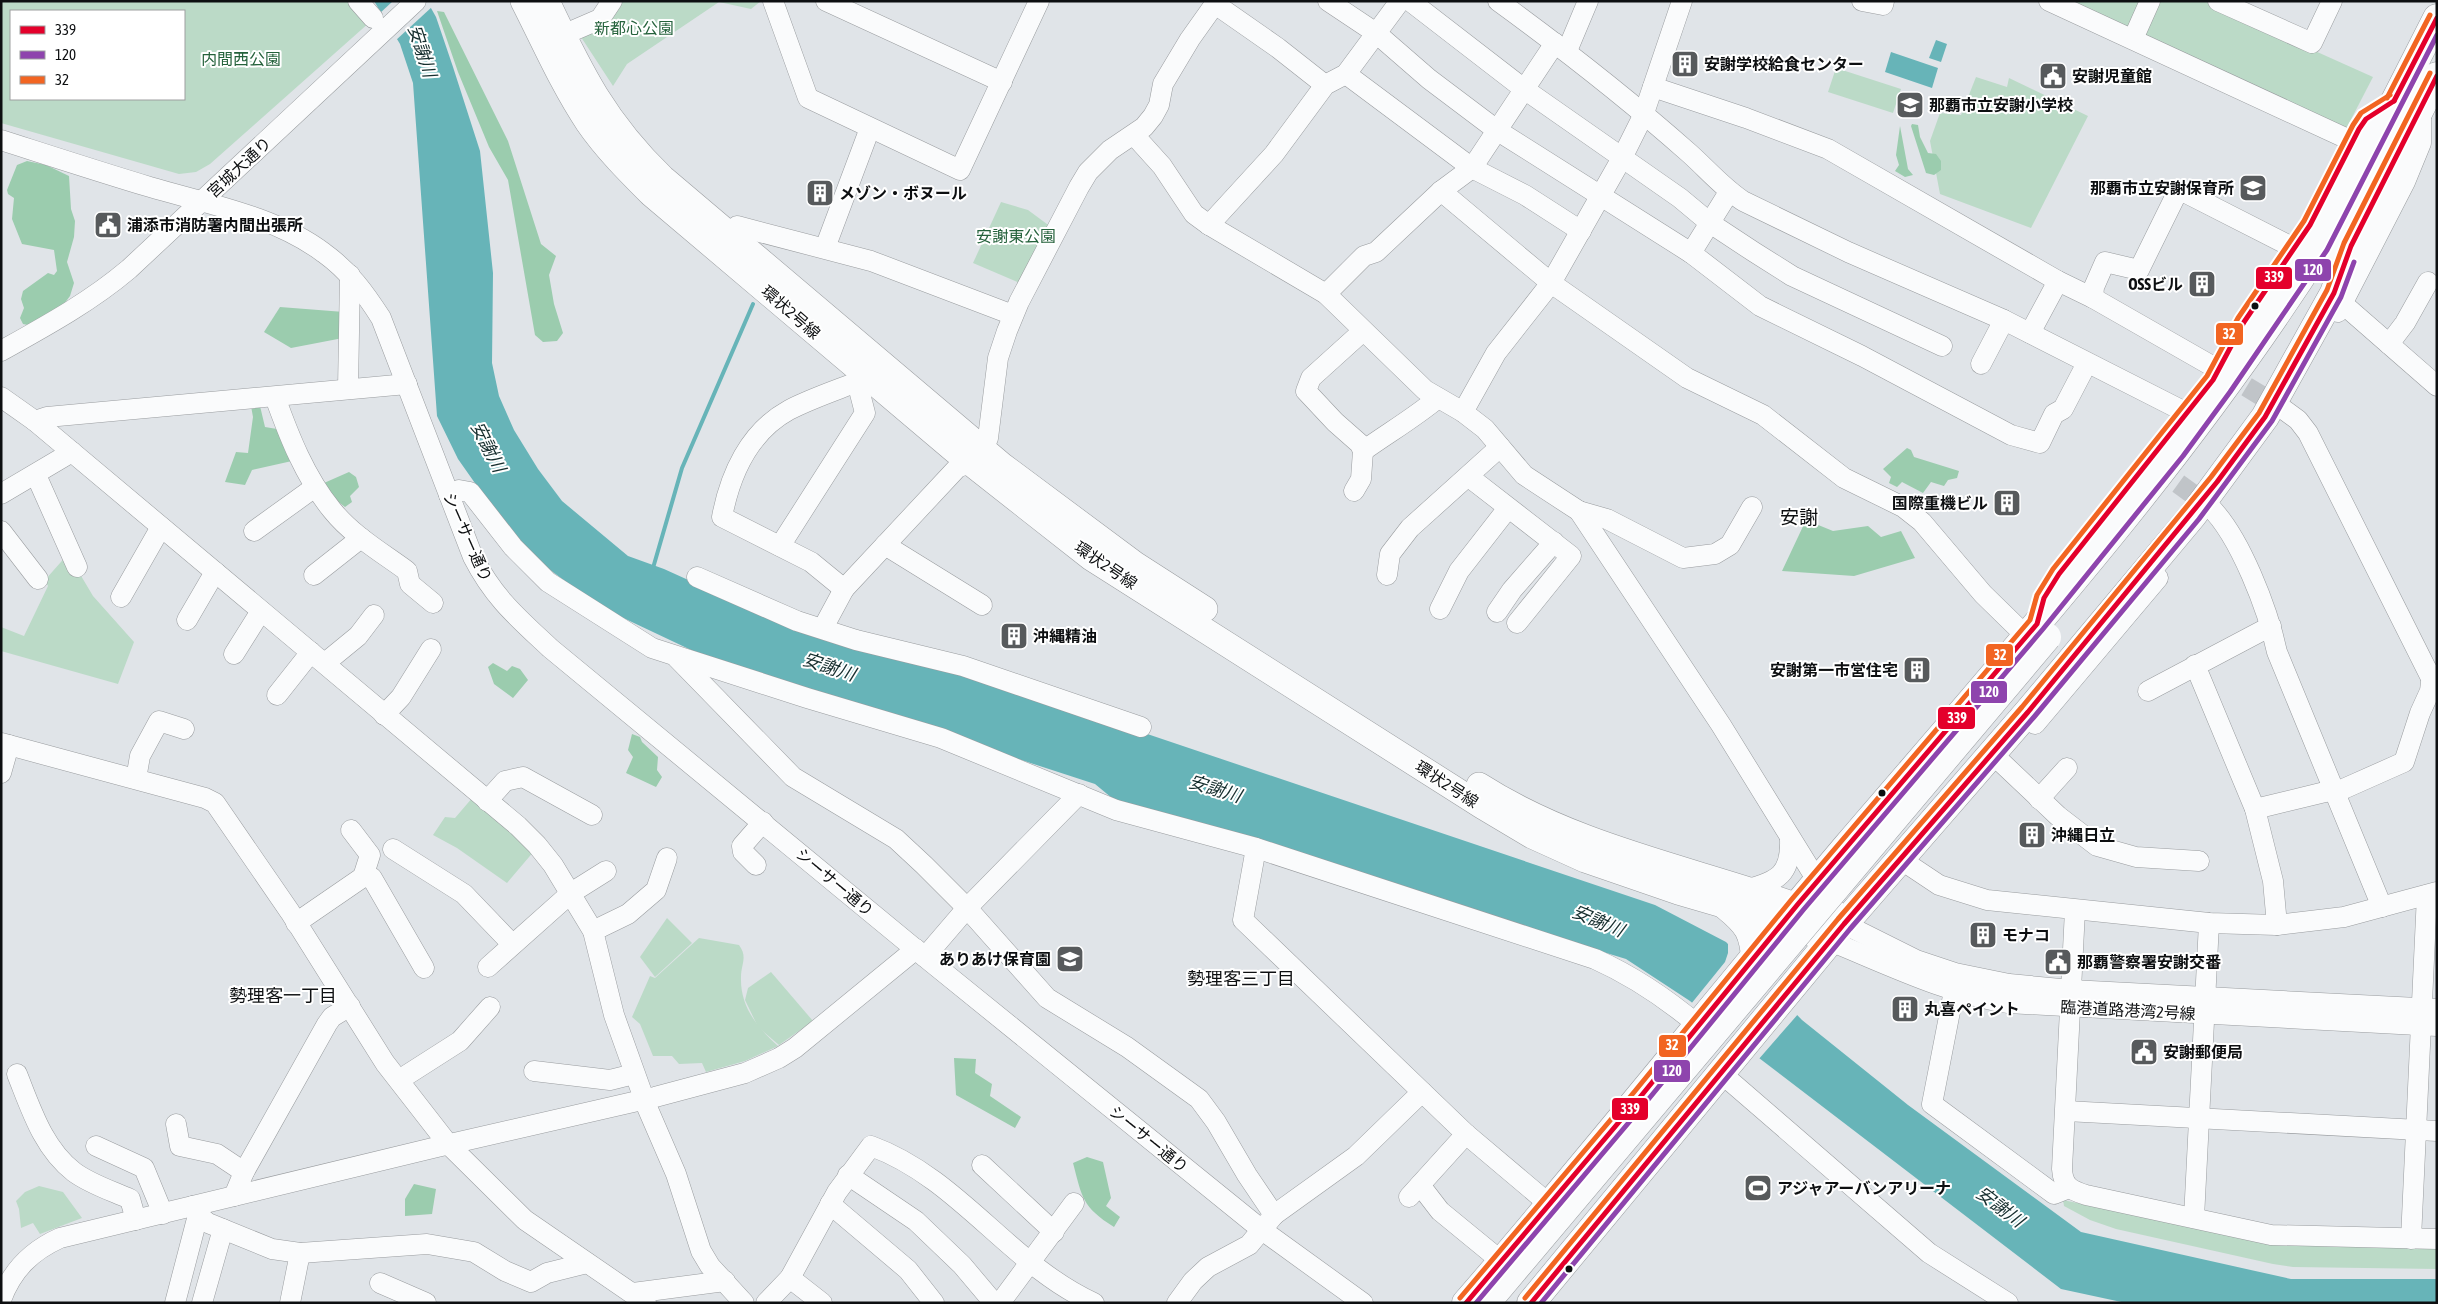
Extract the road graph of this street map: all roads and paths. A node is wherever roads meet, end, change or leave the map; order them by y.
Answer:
1 (358, 1) edge
2 (416, 1) edge
3 (523, 1) edge
4 (547, 1) edge
5 (612, 1) edge
6 (773, 1) edge
7 (826, 1) edge
8 (1039, 1) edge
9 (1328, 1) edge
10 (1400, 1) edge
11 (1410, 1) edge
12 (1498, 1) edge
13 (1588, 1) edge
14 (1682, 1) edge
15 (1862, 1) edge
16 (1884, 1) edge
17 (2049, 1) edge
18 (2150, 1) edge
19 (2218, 1) edge
20 (2332, 1) edge
21 (1216, 3) edge
22 (2437, 18) edge
23 (376, 27) junction
24 (1376, 33) junction
25 (563, 35) junction
26 (2133, 39) junction
27 (1561, 47) junction
28 (1346, 74) junction
29 (2437, 76) edge
30 (1002, 82) junction
31 (1325, 85) junction
32 (1653, 87) junction
33 (1524, 89) junction
34 (2394, 101) junction
35 (2421, 109) junction
36 (1643, 116) junction
37 (870, 128) junction
38 (1498, 132) junction
39 (1134, 135) junction
40 (1, 140) edge
41 (2352, 141) junction
42 (1622, 158) junction
43 (1472, 168) junction
44 (1441, 191) junction
45 (1729, 192) junction
46 (1600, 195) junction
47 (202, 202) junction
48 (1710, 223) junction
49 (1209, 225) junction
50 (1581, 231) junction
51 (722, 241) junction
52 (2352, 246) junction
53 (825, 248) junction
54 (2294, 248) junction
55 (1691, 253) junction
56 (350, 275) junction
57 (2058, 281) junction
58 (2428, 282) dead end
59 (1551, 283) junction
60 (1326, 294) junction
61 (2093, 298) junction
62 (2343, 304) junction
63 (1013, 315) junction
64 (2004, 320) junction
65 (1363, 331) junction
66 (2030, 333) junction
67 (2389, 344) junction
68 (1942, 346) dead end
69 (1, 351) edge
70 (2087, 363) junction
71 (1981, 364) dead end
72 (2219, 370) junction
73 (867, 374) junction
74 (407, 384) junction
75 (2437, 386) edge
76 (348, 389) junction
77 (1, 397) edge
78 (275, 397) junction
79 (1438, 398) junction
80 (2283, 409) junction
81 (1463, 412) junction
82 (2188, 414) junction
83 (35, 421) junction
84 (1500, 446) junction
85 (1363, 451) junction
86 (72, 452) junction
87 (976, 457) junction
88 (36, 475) junction
89 (1469, 477) junction
90 (315, 487) junction
91 (1354, 491) dead end
92 (1, 494) edge
93 (449, 495) junction
94 (1752, 507) dead end
95 (1508, 508) junction
96 (2211, 508) junction
97 (1579, 510) junction
98 (161, 527) junction
99 (1, 531) edge
100 (254, 531) dead end
101 (361, 538) junction
102 (1554, 542) junction
103 (885, 545) junction
104 (780, 546) junction
105 (77, 567) dead end
106 (215, 572) junction
107 (1387, 574) dead end
108 (314, 575) dead end
109 (697, 577) dead end
110 (38, 579) dead end
111 (844, 590) junction
112 (121, 597) dead end
113 (433, 603) dead end
114 (982, 605) dead end
115 (1440, 610) dead end
116 (261, 611) junction
117 (1497, 612) dead end
118 (374, 614) dead end
119 (187, 620) dead end
120 (1517, 622) dead end
121 (2271, 626) junction
122 (823, 628) junction
123 (2043, 636) junction
124 (431, 649) dead end
125 (234, 654) dead end
126 (675, 656) junction
127 (318, 657) junction
128 (2195, 666) junction
129 (2435, 677) edge
130 (2148, 690) dead end
131 (278, 695) dead end
132 (384, 715) junction
133 (1141, 727) dead end
134 (184, 729) dead end
135 (5, 744) edge
136 (2002, 763) junction
137 (2067, 768) dead end
138 (1, 773) edge
139 (136, 779) junction
140 (2334, 792) junction
141 (1079, 794) junction
142 (1954, 796) junction
143 (2039, 799) junction
144 (487, 801) junction
145 (2255, 808) junction
146 (592, 815) dead end
147 (763, 822) junction
148 (351, 830) dead end
149 (1790, 840) junction
150 (1256, 848) junction
151 (393, 849) dead end
152 (667, 858) dead end
153 (1900, 858) junction
154 (2199, 862) dead end
155 (756, 865) dead end
156 (606, 871) dead end
157 (363, 877) junction
158 (1817, 882) junction
159 (1748, 889) junction
160 (571, 893) junction
161 (2432, 894) edge
162 (1725, 907) junction
163 (2382, 907) junction
164 (967, 908) junction
165 (2075, 910) junction
166 (1791, 913) junction
167 (296, 922) junction
168 (2209, 923) junction
169 (2277, 925) junction
170 (593, 932) junction
171 (1837, 932) junction
172 (512, 944) junction
173 (920, 954) junction
174 (1753, 962) junction
175 (488, 967) dead end
176 (424, 968) dead end
177 (1954, 991) junction
178 (2071, 998) junction
179 (350, 1006) junction
180 (490, 1006) dead end
181 (2204, 1006) junction
182 (2429, 1017) edge
183 (1703, 1022) junction
184 (534, 1071) dead end
185 (17, 1074) dead end
186 (634, 1074) junction
187 (1722, 1074) junction
188 (399, 1080) junction
189 (1422, 1092) junction
190 (645, 1099) junction
191 (2066, 1111) junction
192 (2199, 1118) junction
193 (176, 1124) dead end
194 (2415, 1129) junction
195 (2437, 1131) edge
196 (1466, 1134) junction
197 (448, 1144) junction
198 (96, 1146) dead end
199 (982, 1164) dead end
200 (244, 1172) junction
201 (848, 1175) junction
202 (2069, 1188) junction
203 (234, 1196) junction
204 (1074, 1203) dead end
205 (830, 1204) junction
206 (1549, 1204) junction
207 (196, 1211) junction
208 (163, 1214) junction
209 (2194, 1218) junction
210 (136, 1220) junction
211 (1268, 1223) junction
212 (224, 1230) junction
213 (1054, 1232) junction
214 (2410, 1238) junction
215 (2437, 1239) edge
216 (300, 1253) junction
217 (1501, 1261) junction
218 (588, 1263) junction
219 (1031, 1263) junction
220 (790, 1278) junction
221 (724, 1281) junction
222 (380, 1283) dead end
223 (3, 1292) edge
224 (640, 1298) edge
225 (2005, 1302) edge
226 (175, 1303) edge
227 (202, 1303) edge
228 (290, 1303) edge
229 (426, 1303) edge
230 (744, 1303) edge
231 (766, 1303) edge
232 (822, 1303) edge
233 (934, 1303) edge
234 (994, 1303) edge
235 (1000, 1303) edge
236 (1094, 1303) edge
237 (1176, 1303) edge
238 (1363, 1303) edge
239 (1466, 1303) edge
240 (1486, 1303) edge
241 (1509, 1303) edge
242 (1531, 1303) edge

1 - 23 street
2 - 23 street, 宮城大通り
3 - 51 main road, 環状2号線
4 - 25 main road, 環状2号線
5 - 25 street
6 - 37 street
7 - 30 street
8 - 30 street
9 - 24 street
10 - 24 street
11 - 33 street
12 - 27 street
13 - 27 street
14 - 32 street
15 - 16 street
17 - 26 street
18 - 26 street
19 - 20 street
21 - 31 street
21 - 39 street
22 - 34 highway
23 - 47 street, 宮城大通り
24 - 28 street
24 - 38 street
25 - 51 main road, 環状2号線
26 - 41 street
27 - 33 street
27 - 36 street
28 - 31 street
28 - 43 street
29 - 35 highway
30 - 37 street
31 - 49 street
32 - 36 street
32 - 57 street
33 - 38 street
33 - 42 street
34 - 41 street
34 - 123 highway
35 - 52 highway
35 - 62 street
36 - 42 street
36 - 45 street
37 - 53 street
38 - 43 street
38 - 46 street
39 - 49 street
39 - 63 street
40 - 47 street, シーサー通り
41 - 54 street
42 - 46 street
42 - 48 street
43 - 44 street
43 - 50 street
44 - 59 street
44 - 60 street
45 - 48 street
45 - 64 street
46 - 50 street
46 - 55 street
47 - 56 street, シーサー通り
47 - 69 street, 宮城大通り
48 - 55 street
48 - 68 street
49 - 60 street
50 - 59 street
51 - 53 street
51 - 73 main road, 環状2号線
52 - 123 highway
52 - 142 highway
53 - 63 street
54 - 61 street
54 - 72 street
55 - 70 street
56 - 74 street, シーサー通り
56 - 76 street
57 - 61 street
57 - 66 street
58 - 67 street
59 - 81 street
59 - 123 street
60 - 65 street
61 - 72 street
62 - 67 street
62 - 80 street
63 - 87 street
64 - 66 street
64 - 71 street
65 - 79 street
65 - 85 street
66 - 70 street
67 - 75 street
70 - 82 street
72 - 82 street
73 - 87 main road, 環状2号線
73 - 104 street
73 - 104 street
74 - 76 street
74 - 93 street, シーサー通り
76 - 78 street
77 - 83 street
78 - 83 street
78 - 90 street
79 - 81 street
79 - 85 street
80 - 96 street
80 - 129 street
81 - 84 street
82 - 123 street
83 - 86 street
84 - 89 street
84 - 97 street
85 - 91 street
86 - 88 street
86 - 98 street
87 - 103 street
87 - 159 main road, 環状2号線
87 - 162 main road, 環状2号線
88 - 92 street
88 - 105 street
89 - 95 street
89 - 107 street
90 - 100 street
90 - 101 street
93 - 126 street
93 - 147 street, シーサー通り
94 - 97 street
95 - 102 street
95 - 115 street
96 - 121 street
96 - 136 street
97 - 149 street
98 - 106 street
98 - 112 street
99 - 110 street
101 - 108 street
101 - 113 street
102 - 117 street
102 - 120 street
103 - 111 street
103 - 114 street
104 - 111 street
106 - 116 street
106 - 119 street
109 - 122 street
111 - 122 street
116 - 125 street
116 - 127 street
118 - 127 street
121 - 128 street
121 - 140 street
122 - 133 street
123 - 158 highway
123 - 240 highway, bridge
123 - 241 highway
124 - 132 street
126 - 141 street
126 - 164 street
127 - 131 street
127 - 132 street
128 - 130 street
128 - 145 street
129 - 140 street
132 - 144 street
134 - 139 street
135 - 138 street
135 - 139 street
136 - 142 street
136 - 143 street
137 - 143 street
139 - 167 street
140 - 145 street
140 - 163 street
141 - 150 street
141 - 164 street
142 - 153 highway
143 - 154 street
144 - 146 street
144 - 160 street
145 - 169 street
147 - 155 street
147 - 173 street, シーサー通り
148 - 157 street
149 - 158 street
149 - 159 street
150 - 183 street
150 - 189 street
151 - 172 street
152 - 170 street
153 - 165 street
153 - 171 highway
156 - 160 street
157 - 167 street
157 - 176 street
158 - 166 highway
158 - 171 street
159 - 166 main road, 環状2号線
160 - 170 street
160 - 172 street
161 - 163 street
161 - 182 street
162 - 166 main road, 環状2号線
162 - 174 main road
163 - 169 street
164 - 173 street
164 - 211 street
165 - 168 street
165 - 178 street
166 - 171 main road, 環状2号線
166 - 174 highway
167 - 179 street
168 - 169 street
168 - 181 street
170 - 186 street
171 - 177 street, 臨港道路港湾2号線
171 - 178 street, 臨港道路港湾2号線
171 - 187 highway
172 - 175 street
173 - 190 street
173 - 211 street, シーサー通り
174 - 183 highway
177 - 178 street, 臨港道路港湾2号線
177 - 202 street
178 - 181 street, 臨港道路港湾2号線
178 - 191 street
179 - 188 street
179 - 200 street
180 - 188 street
181 - 182 street, 臨港道路港湾2号線
181 - 192 street
182 - 194 street
183 - 206 highway
184 - 186 street
185 - 210 street
186 - 190 street
187 - 225 street
187 - 242 highway
188 - 197 street
189 - 196 street
189 - 211 street
190 - 197 street
190 - 221 street
191 - 192 street
191 - 202 street
192 - 194 street
192 - 209 street
193 - 200 street
194 - 195 street
194 - 214 street
196 - 206 street
196 - 217 street
197 - 203 street
197 - 218 street
198 - 208 street
199 - 213 street
200 - 203 street
201 - 205 street
201 - 219 street
201 - 234 street
202 - 209 street
203 - 207 street
204 - 213 street
205 - 220 street
205 - 233 street
206 - 217 highway
207 - 208 street
207 - 212 street
207 - 226 street
208 - 210 street
209 - 214 street
210 - 223 street
211 - 237 street
211 - 238 street, シーサー通り
212 - 216 street
212 - 227 street
213 - 219 street
214 - 215 street
216 - 218 street
216 - 228 street
217 - 239 highway
218 - 224 street
219 - 235 street
219 - 236 street
220 - 231 street
220 - 232 street
221 - 224 street
221 - 230 street
222 - 229 street

